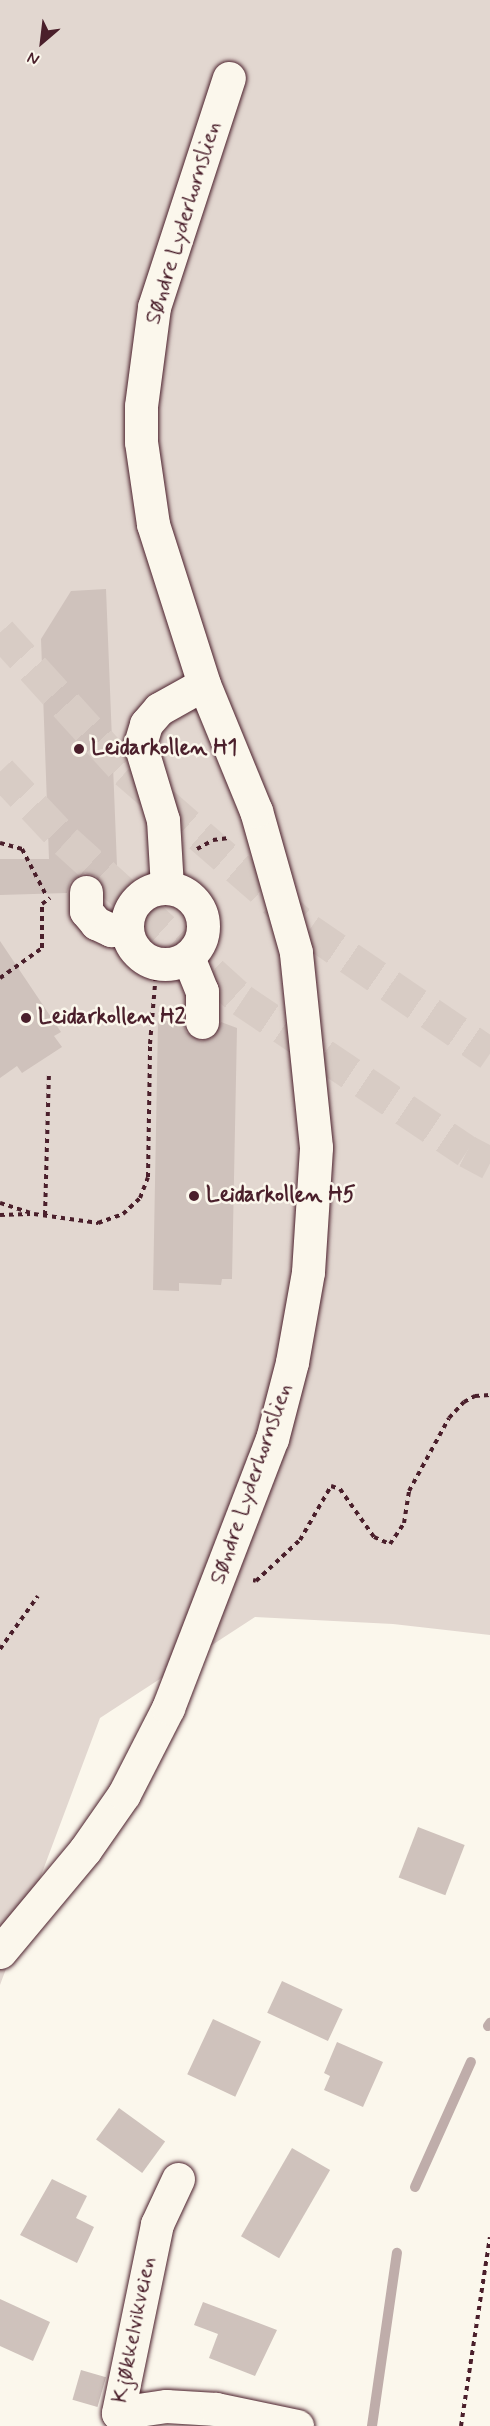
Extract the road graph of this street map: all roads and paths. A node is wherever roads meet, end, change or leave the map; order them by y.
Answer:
1 (229, 78) dead end
2 (204, 684) junction
3 (240, 838) dead end
4 (0, 843) edge
5 (195, 850) dead end
6 (167, 887) junction
7 (86, 892) dead end
8 (45, 893) dead end
9 (50, 898) dead end
10 (126, 927) junction
11 (172, 960) junction
12 (0, 978) edge
13 (202, 1022) dead end
14 (49, 1072) dead end
15 (0, 1203) edge
16 (34, 1214) junction
17 (0, 1215) edge
18 (45, 1215) junction
19 (490, 1395) edge
20 (224, 1569) junction
21 (38, 1596) dead end
22 (0, 1649) edge
23 (0, 1952) edge
24 (178, 2179) dead end
25 (490, 2237) edge
26 (297, 2426) edge
27 (461, 2426) edge

1 - 2 street, Søndre Lyderhornslien
2 - 6 street
2 - 20 street, Søndre Lyderhornslien
3 - 5 path
4 - 8 path
6 - 10 street
6 - 11 street
7 - 10 street
9 - 12 path
10 - 11 street
11 - 13 street
11 - 18 path
14 - 18 path
15 - 16 path
16 - 17 path
16 - 18 path
19 - 20 path
20 - 23 street, Søndre Lyderhornslien
21 - 22 path
24 - 26 street, Kjøkkelvikveien
25 - 27 path

